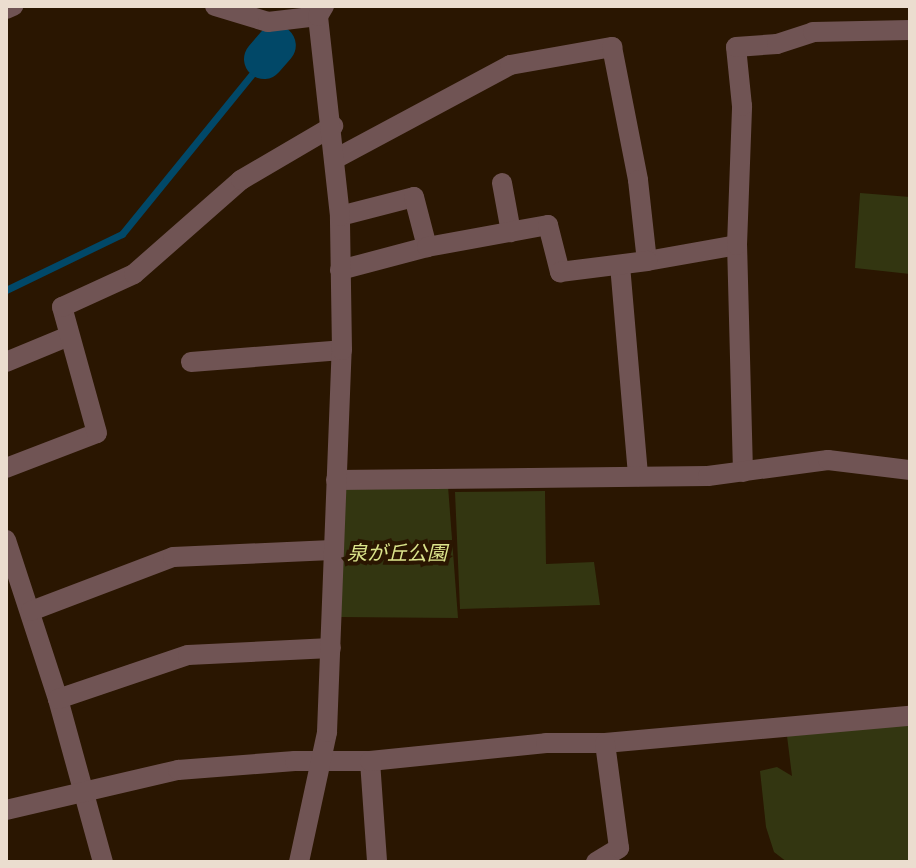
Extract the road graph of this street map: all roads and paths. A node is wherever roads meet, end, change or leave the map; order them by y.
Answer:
1 (13, 6) edge
2 (215, 6) edge
3 (6, 9) edge
4 (321, 11) edge
5 (910, 30) edge
6 (333, 126) junction
7 (335, 159) junction
8 (502, 183) dead end
9 (340, 216) junction
10 (511, 232) junction
11 (737, 245) junction
12 (427, 247) junction
13 (647, 261) junction
14 (620, 265) junction
15 (340, 270) junction
16 (69, 336) junction
17 (342, 350) junction
18 (6, 362) edge
19 (191, 362) dead end
20 (6, 468) edge
21 (910, 470) edge
22 (743, 472) junction
23 (638, 476) junction
24 (336, 480) junction
25 (6, 540) edge
26 (332, 550) junction
27 (31, 611) junction
28 (331, 648) junction
29 (58, 699) junction
30 (910, 716) edge
31 (605, 743) junction
32 (370, 761) junction
33 (321, 764) junction
34 (80, 791) junction
35 (6, 810) edge
36 (103, 862) edge
37 (299, 862) edge
38 (377, 862) edge
39 (596, 862) edge

1 - 3 street
2 - 4 street
4 - 6 street
5 - 11 street
6 - 7 street
6 - 16 street
7 - 9 street
7 - 13 street
8 - 10 street
9 - 12 street
9 - 15 street
10 - 12 street
10 - 14 street
11 - 13 street
11 - 22 street
12 - 15 street
13 - 14 street
14 - 23 street
15 - 17 street
16 - 18 street
16 - 20 street
17 - 19 street
17 - 24 street
21 - 22 street
22 - 23 street
23 - 24 street
24 - 26 street
25 - 27 street
26 - 27 street
26 - 28 street
27 - 29 street
28 - 29 street
28 - 33 street
29 - 34 street
30 - 31 street
31 - 32 street
31 - 39 street
32 - 33 street
32 - 38 street
33 - 34 street
33 - 37 street
34 - 35 street
34 - 36 street

